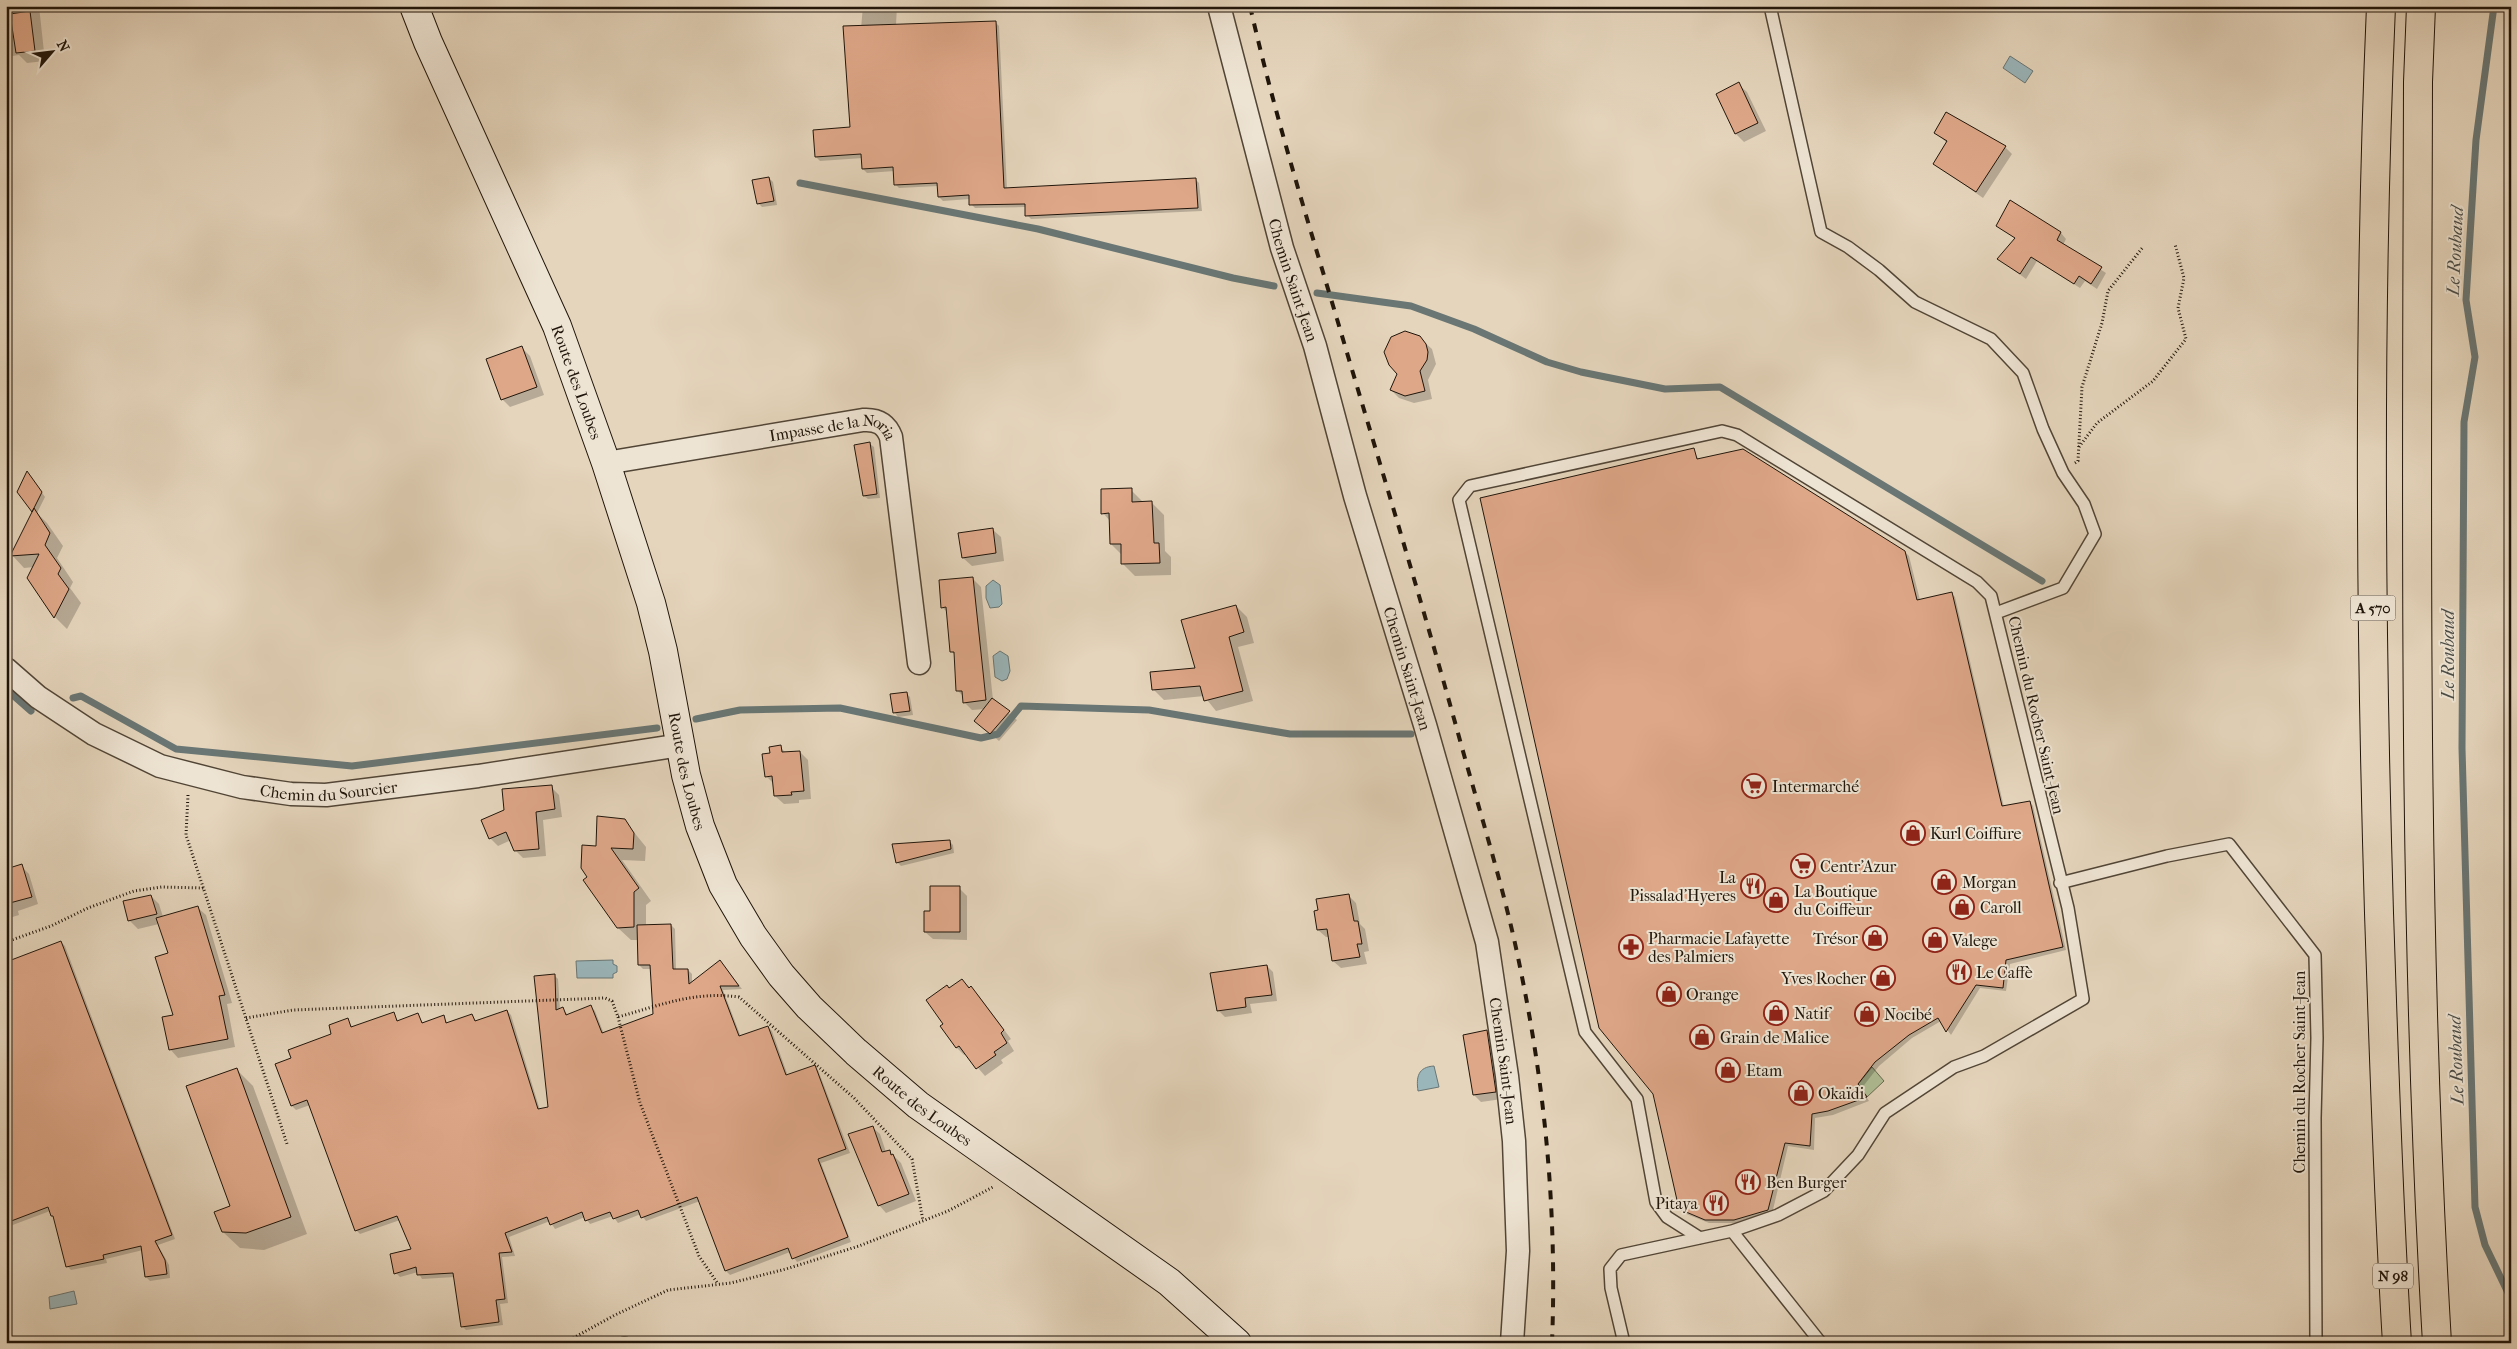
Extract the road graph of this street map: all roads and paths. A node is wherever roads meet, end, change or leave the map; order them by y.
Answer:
1 (414, 6) edge
2 (1219, 6) edge
3 (1770, 6) edge
4 (2381, 6) edge
5 (2421, 6) edge
6 (2175, 244) dead end
7 (2143, 247) dead end
8 (2079, 447) junction
9 (606, 463) junction
10 (2062, 472) junction
11 (1996, 613) junction
12 (919, 663) dead end
13 (6, 669) edge
14 (680, 745) junction
15 (196, 775) junction
16 (2060, 883) junction
17 (204, 888) junction
18 (6, 942) edge
19 (618, 1017) junction
20 (246, 1018) junction
21 (287, 1144) dead end
22 (1017, 1174) junction
23 (2388, 1209) junction
24 (923, 1221) junction
25 (1732, 1231) junction
26 (1700, 1238) junction
27 (718, 1284) junction
28 (564, 1343) edge
29 (1238, 1343) edge
30 (1512, 1343) edge
31 (1624, 1343) edge
32 (1821, 1343) edge
33 (2316, 1343) edge
34 (2388, 1343) edge
35 (2397, 1343) edge
36 (2437, 1343) edge

1 - 9 main road, Route des Loubes
2 - 30 street, Chemin Saint-Jean
3 - 10 lane, Chemin du Rocher Saint-Jean
4 - 23 highway, A 570
5 - 36 highway, A 570
6 - 8 path
7 - 8 path
8 - 10 path
9 - 12 street, Impasse de la Noria
9 - 14 main road, Route des Loubes
10 - 11 lane, Chemin du Rocher Saint-Jean
11 - 16 lane, Chemin du Rocher Saint-Jean
11 - 26 lane
13 - 15 street, Chemin du Sourcier
14 - 15 street, Chemin du Sourcier
14 - 22 main road, Route des Loubes
15 - 17 path
16 - 25 lane
16 - 33 lane, Chemin du Rocher Saint-Jean
17 - 18 path
17 - 20 path
19 - 20 path
19 - 24 path
19 - 27 path
20 - 21 path
22 - 24 path
22 - 29 main road, Route des Loubes
23 - 34 highway
23 - 35 highway, N 98
24 - 27 path
25 - 26 lane
25 - 32 lane
26 - 31 lane
27 - 28 path

